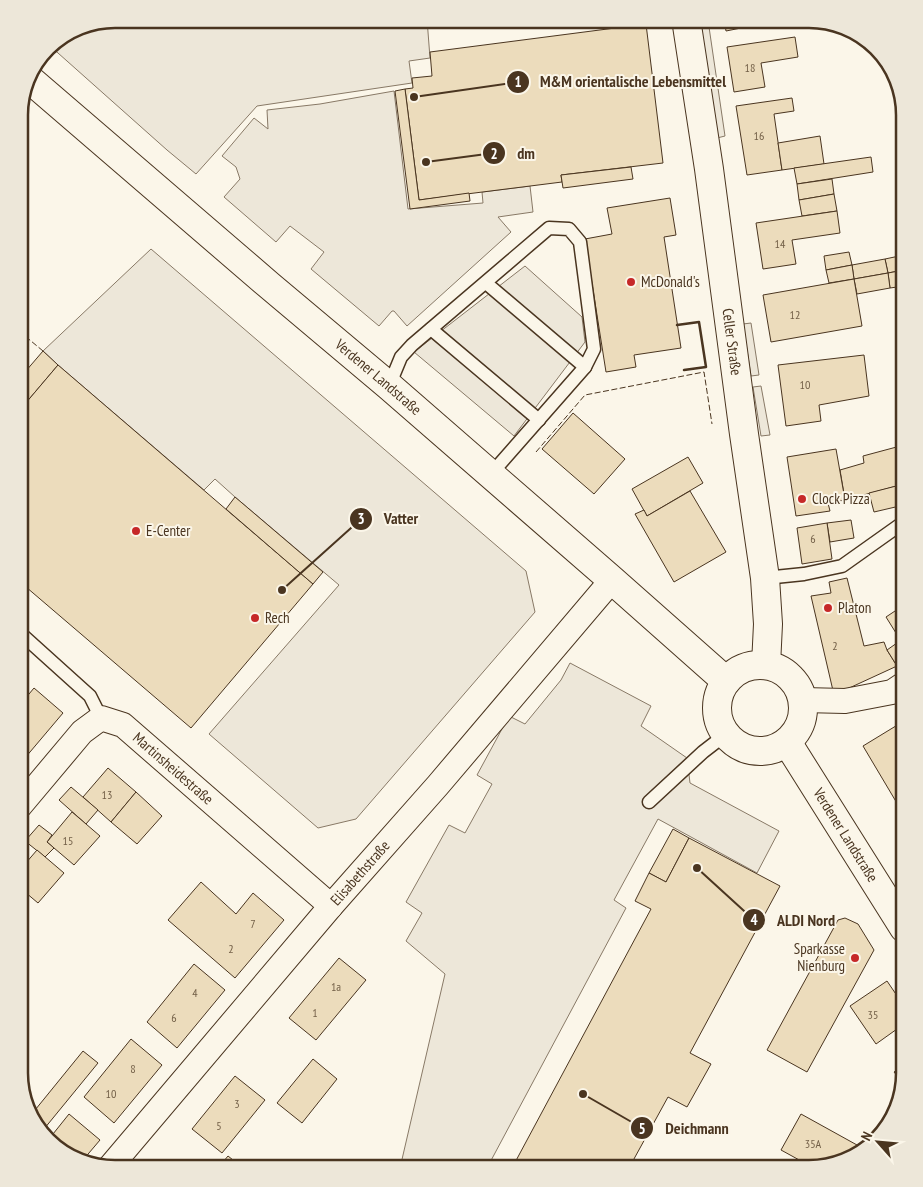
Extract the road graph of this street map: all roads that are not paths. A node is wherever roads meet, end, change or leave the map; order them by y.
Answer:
1 (687, 28) edge
2 (34, 83) edge
3 (486, 283) junction
4 (432, 329) junction
5 (584, 367) junction
6 (389, 386) junction
7 (539, 420) junction
8 (491, 474) junction
9 (896, 528) edge
10 (765, 578) junction
11 (612, 580) junction
12 (28, 640) edge
13 (766, 665) junction
14 (726, 681) junction
15 (896, 689) edge
16 (803, 700) junction
17 (101, 718) junction
18 (725, 735) junction
19 (787, 742) junction
20 (28, 796) edge
21 (650, 802) dead end
22 (331, 906) junction
23 (896, 915) edge
24 (116, 1160) edge

1 - 10 main road, Celler Straße
2 - 6 main road, Verdener Landstraße
3 - 4 lane
3 - 5 lane
3 - 5 lane
4 - 6 lane
4 - 7 lane
5 - 7 lane
6 - 8 main road, Verdener Landstraße
7 - 8 lane
8 - 11 main road, Verdener Landstraße
9 - 10 lane
10 - 13 main road, Celler Straße
11 - 14 main road, Verdener Landstraße
11 - 22 street, Elisabethstraße
12 - 17 lane
13 - 14 main road
13 - 16 main road
14 - 18 main road
15 - 16 street
16 - 19 main road
17 - 20 street
17 - 22 street, Martinsheidestraße
18 - 19 main road
18 - 21 lane
19 - 23 main road, Verdener Landstraße
22 - 24 street, Elisabethstraße

